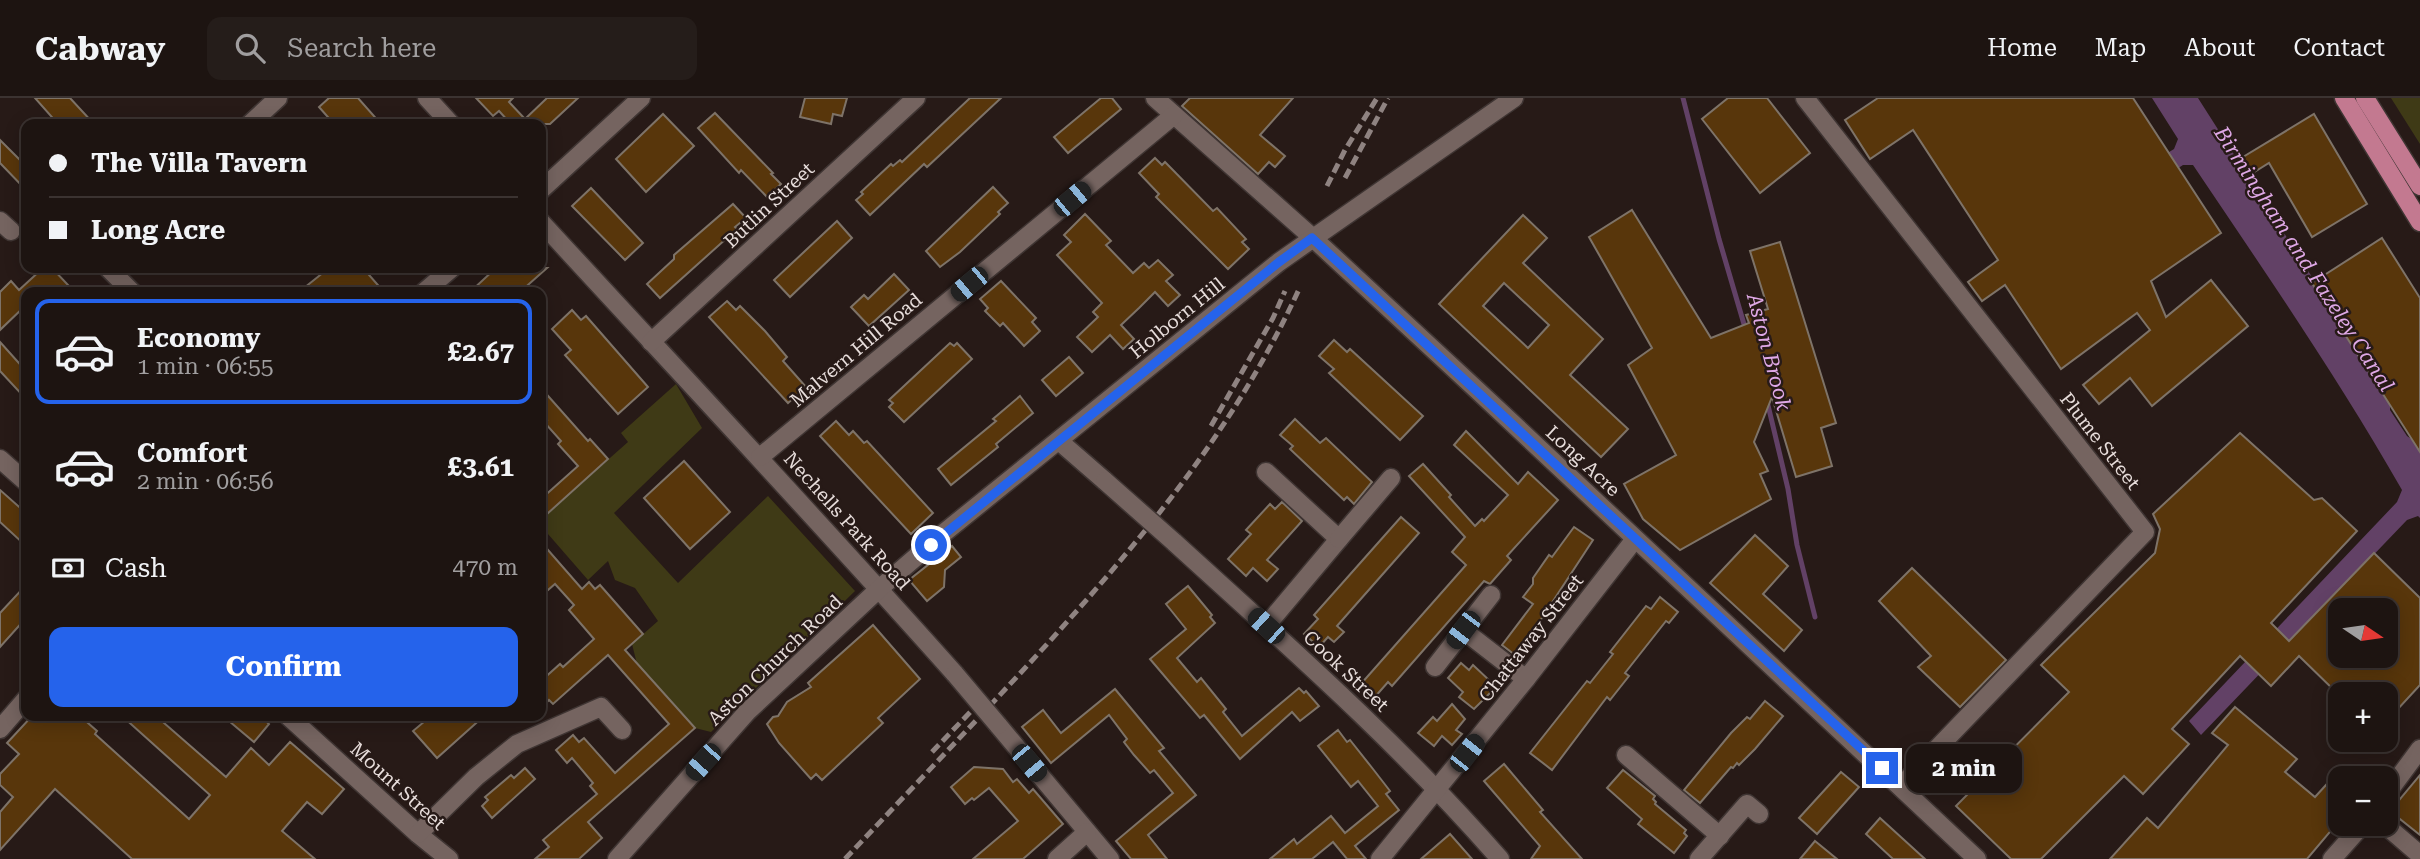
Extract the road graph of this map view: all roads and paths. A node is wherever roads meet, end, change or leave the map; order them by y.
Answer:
1 (278, 98) edge
2 (427, 98) edge
3 (640, 98) edge
4 (916, 98) edge
5 (1155, 98) edge
6 (1514, 98) edge
7 (1805, 98) edge
8 (2344, 98) edge
9 (2365, 98) edge
10 (1174, 115) junction
11 (255, 119) edge
12 (446, 119) edge
13 (546, 185) edge
14 (2420, 186) edge
15 (2420, 222) edge
16 (546, 227) edge
17 (1312, 238) junction
18 (113, 273) edge
19 (446, 273) edge
20 (127, 287) edge
21 (430, 287) edge
22 (652, 342) junction
23 (1059, 441) junction
24 (760, 457) junction
25 (0, 459) edge
26 (1266, 472) dead end
27 (21, 478) edge
28 (1391, 478) dead end
29 (1339, 539) junction
30 (1635, 539) junction
31 (880, 588) junction
32 (1491, 595) dead end
33 (1266, 626) junction
34 (1463, 630) junction
35 (1435, 667) dead end
36 (1526, 679) junction
37 (21, 705) edge
38 (294, 721) edge
39 (0, 729) edge
40 (622, 730) dead end
41 (2420, 749) edge
42 (1626, 755) dead end
43 (2398, 779) edge
44 (1901, 786) junction
45 (1437, 790) junction
46 (1759, 814) dead end
47 (1087, 832) junction
48 (418, 834) junction
49 (1720, 836) junction
50 (2352, 836) edge
51 (2398, 836) edge
52 (2420, 855) edge
53 (449, 859) edge
54 (617, 859) edge
55 (1057, 859) edge
56 (1110, 859) edge
57 (1380, 859) edge
58 (1500, 859) edge
59 (1699, 859) edge
60 (1977, 859) edge
61 (2332, 859) edge

1 - 11 street
2 - 12 street
3 - 13 street
4 - 22 street, Butlin Street
5 - 10 street, Long Acre
6 - 17 street, Holborn Hill
7 - 44 street, Plume Street
8 - 15 main road
9 - 14 main road
10 - 17 street, Long Acre
10 - 24 street, Malvern Hill Road
16 - 22 street, Nechells Park Road
17 - 23 street, Holborn Hill
17 - 30 street, Long Acre
18 - 20 street
19 - 21 street
22 - 24 street, Nechells Park Road
23 - 31 street, Holborn Hill
23 - 33 street, Cook Street, bridge
24 - 31 street, Nechells Park Road
25 - 27 street
26 - 29 street
28 - 29 street
29 - 33 street
30 - 36 street, Chattaway Street
30 - 44 street, Long Acre
31 - 47 street, Nechells Park Road, bridge
31 - 54 street, Aston Church Road
32 - 34 street
33 - 45 street, Cook Street
34 - 35 street
34 - 36 street
36 - 45 street, Chattaway Street
37 - 39 street
38 - 48 street, Mount Street
40 - 48 street
41 - 43 street
42 - 49 street
44 - 60 street, Long Acre
45 - 57 street, Chattaway Street
45 - 58 street, Cook Street
46 - 49 street
47 - 55 street
47 - 56 street, Nechells Park Road
48 - 53 street, Mount Street
49 - 59 street
50 - 61 street
51 - 52 street

